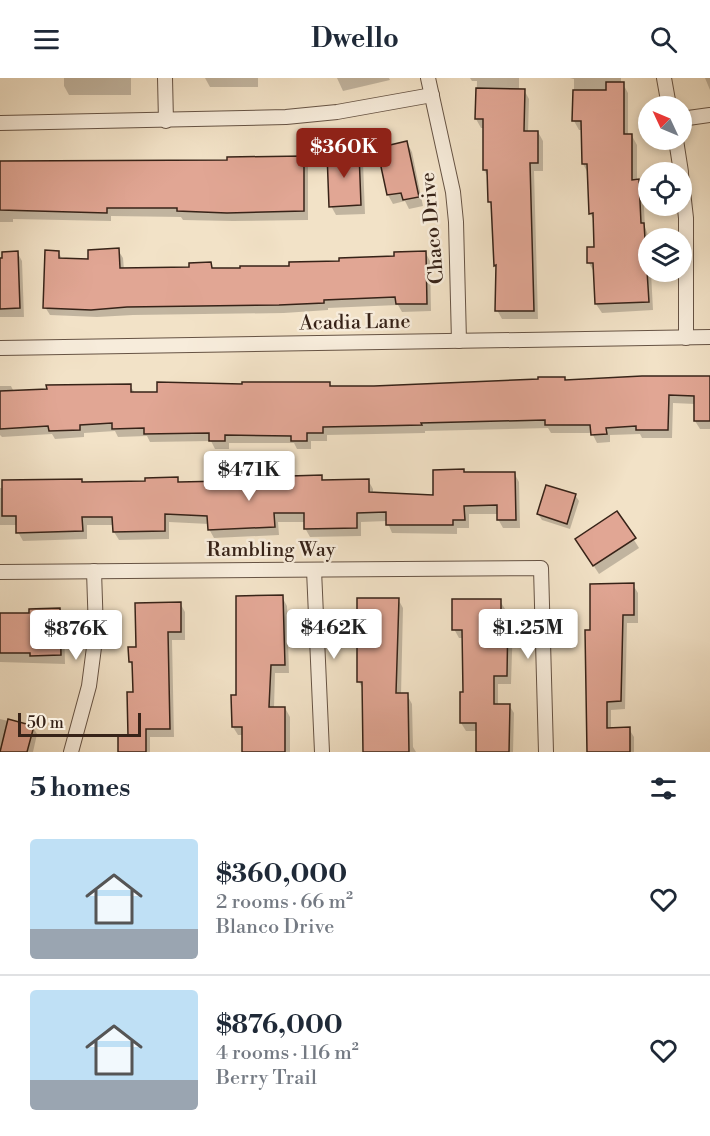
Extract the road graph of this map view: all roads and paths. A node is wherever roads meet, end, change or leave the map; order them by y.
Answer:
1 (165, 78) edge
2 (428, 78) edge
3 (664, 78) edge
4 (432, 95) junction
5 (667, 96) edge
6 (710, 115) edge
7 (692, 117) edge
8 (166, 121) junction
9 (0, 123) edge
10 (686, 216) edge
11 (710, 337) edge
12 (686, 338) junction
13 (459, 341) junction
14 (0, 348) edge
15 (314, 570) junction
16 (94, 571) junction
17 (0, 572) edge
18 (71, 752) edge
19 (322, 752) edge
20 (546, 752) edge

1 - 8 street
2 - 4 street, Chaco Drive
3 - 5 street
4 - 8 street
4 - 13 street, Chaco Drive
6 - 7 street
8 - 9 street
10 - 12 street
11 - 12 street, Acadia Lane
12 - 13 street, Acadia Lane
13 - 14 street, Acadia Lane
15 - 16 street, Rambling Way
15 - 19 street
15 - 20 street, Rambling Way
16 - 17 street, Rambling Way
16 - 18 street

